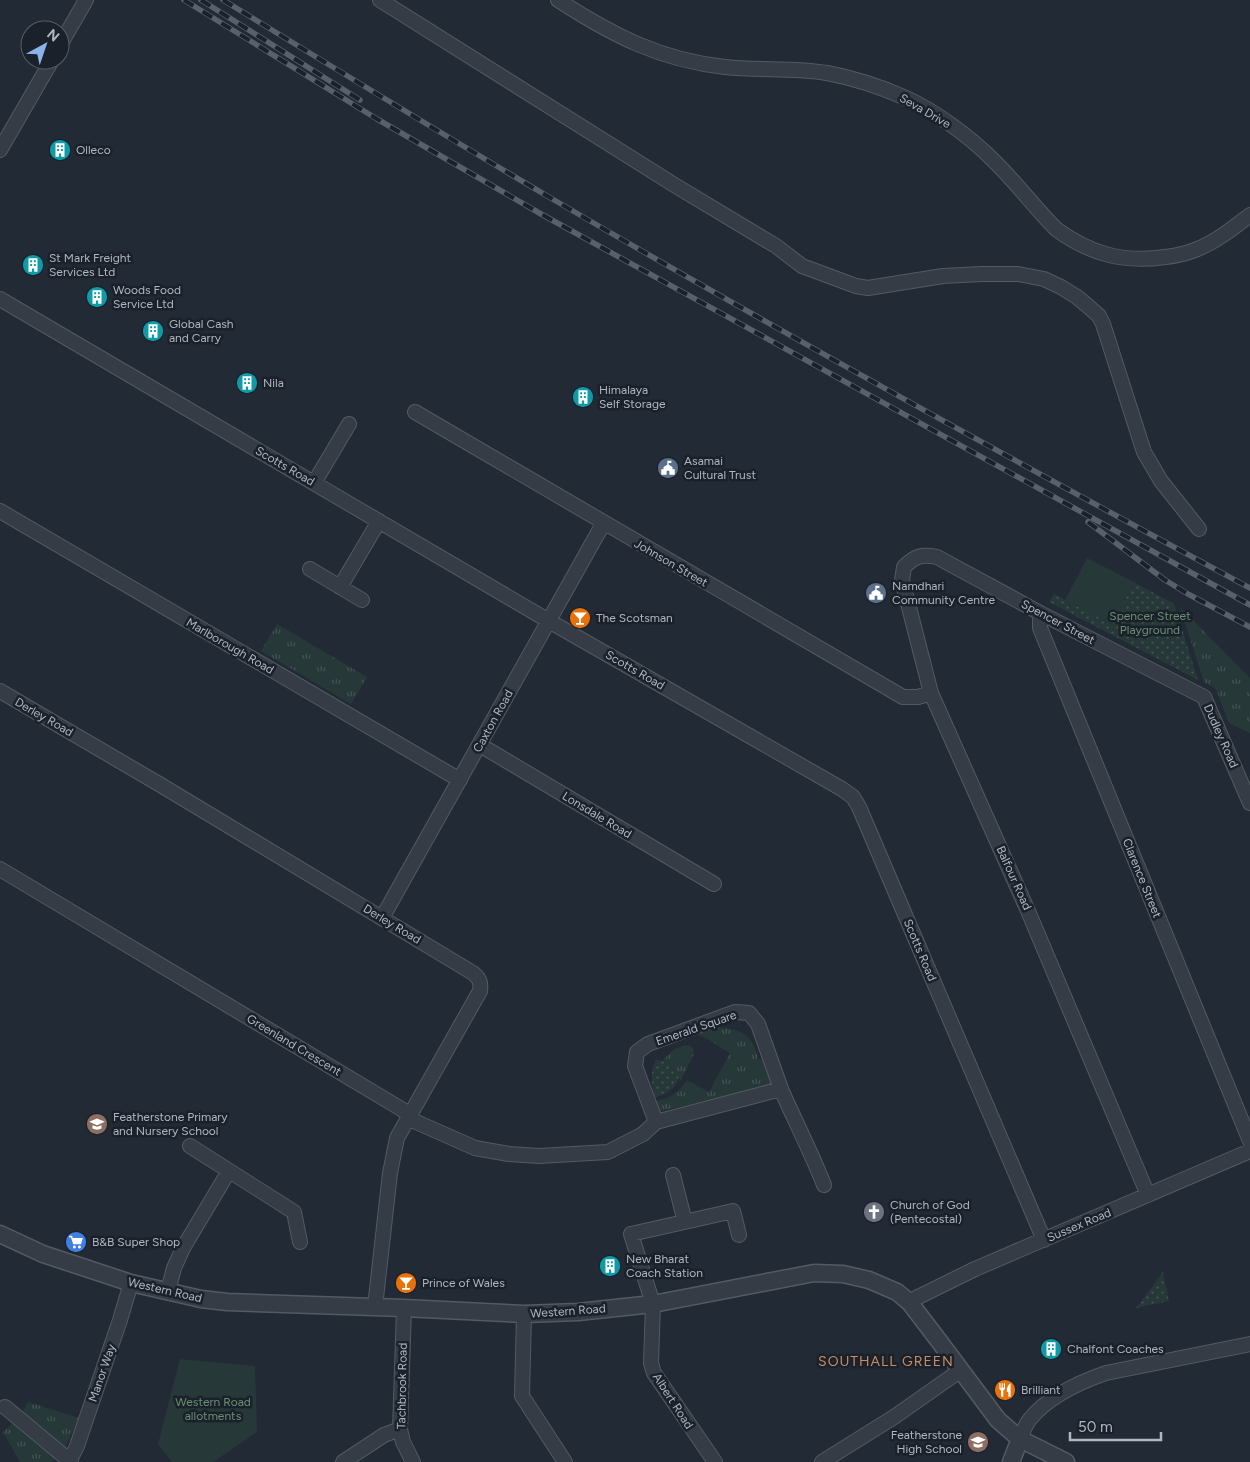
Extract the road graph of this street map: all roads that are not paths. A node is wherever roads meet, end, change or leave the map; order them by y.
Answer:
1 (86, 0) edge
2 (380, 0) edge
3 (558, 0) edge
4 (70, 28) edge
5 (46, 70) edge
6 (0, 150) edge
7 (1250, 215) edge
8 (0, 299) edge
9 (415, 412) dead end
10 (349, 424) dead end
11 (314, 483) junction
12 (0, 511) edge
13 (379, 521) junction
14 (603, 524) junction
15 (1199, 529) dead end
16 (912, 559) joint
17 (310, 569) dead end
18 (340, 587) junction
19 (362, 600) dead end
20 (1042, 614) junction
21 (549, 621) junction
22 (0, 691) edge
23 (931, 693) junction
24 (1204, 697) joint
25 (480, 745) junction
26 (460, 780) junction
27 (1250, 803) edge
28 (0, 869) edge
29 (714, 884) dead end
30 (382, 918) junction
31 (781, 1089) junction
32 (408, 1116) junction
33 (656, 1122) junction
34 (1250, 1141) edge
35 (190, 1146) dead end
36 (1250, 1151) edge
37 (229, 1171) junction
38 (674, 1175) dead end
39 (824, 1184) dead end
40 (1148, 1195) junction
41 (685, 1222) junction
42 (0, 1234) edge
43 (739, 1235) dead end
44 (1044, 1240) junction
45 (300, 1242) dead end
46 (131, 1282) junction
47 (168, 1292) junction
48 (910, 1303) junction
49 (653, 1304) junction
50 (374, 1308) junction
51 (404, 1308) junction
52 (524, 1314) junction
53 (1250, 1344) edge
54 (961, 1370) junction
55 (5, 1407) dead end
56 (400, 1429) junction
57 (1020, 1439) junction
58 (70, 1462) edge
59 (343, 1462) edge
60 (413, 1462) edge
61 (566, 1462) edge
62 (715, 1462) edge
63 (822, 1462) edge
64 (1010, 1462) edge
65 (1066, 1462) edge

1 - 4 street
2 - 15 street
3 - 7 street, Seva Drive
5 - 6 street
8 - 11 street, Scotts Road
9 - 14 street, Johnson Street
10 - 11 street
11 - 13 street, Scotts Road
12 - 26 street, Marlborough Road
13 - 18 street
13 - 21 street, Scotts Road
14 - 21 street, Caxton Road
14 - 23 street, Johnson Street
16 - 20 street, Spencer Street
16 - 23 street, Balfour Road
17 - 18 street
18 - 19 street
20 - 24 street, Spencer Street
20 - 34 street, Clarence Street
21 - 25 street, Caxton Road
21 - 44 street, Scotts Road
22 - 30 street, Derley Road
23 - 40 street, Balfour Road
24 - 27 street, Dudley Road
25 - 26 street, Caxton Road
25 - 29 street, Lonsdale Road
26 - 30 street, Caxton Road
28 - 32 street, Greenland Crescent
30 - 32 street, Derley Road
31 - 33 street
31 - 33 street, Emerald Square
31 - 39 street, Emerald Square
32 - 33 street, Greenland Crescent
32 - 50 street, Derley Road
35 - 37 street
36 - 40 street, Sussex Road
37 - 45 street
37 - 47 street
38 - 41 street
40 - 44 street, Sussex Road
41 - 43 street
41 - 49 street, Albert Road
42 - 46 street, Western Road
44 - 48 street, Sussex Road
46 - 47 street, Western Road
46 - 58 street, Manor Way
47 - 50 street, Western Road
48 - 49 street, Western Road
48 - 54 street, Western Road
49 - 52 street, Western Road
49 - 62 street, Albert Road
50 - 51 street, Western Road
51 - 52 street, Western Road
51 - 56 street, Tachbrook Road
52 - 61 street
53 - 57 street
54 - 57 street, Western Road
54 - 63 street
55 - 58 street
56 - 59 street
56 - 60 street, Tachbrook Road
57 - 64 street
57 - 65 street, Western Road

